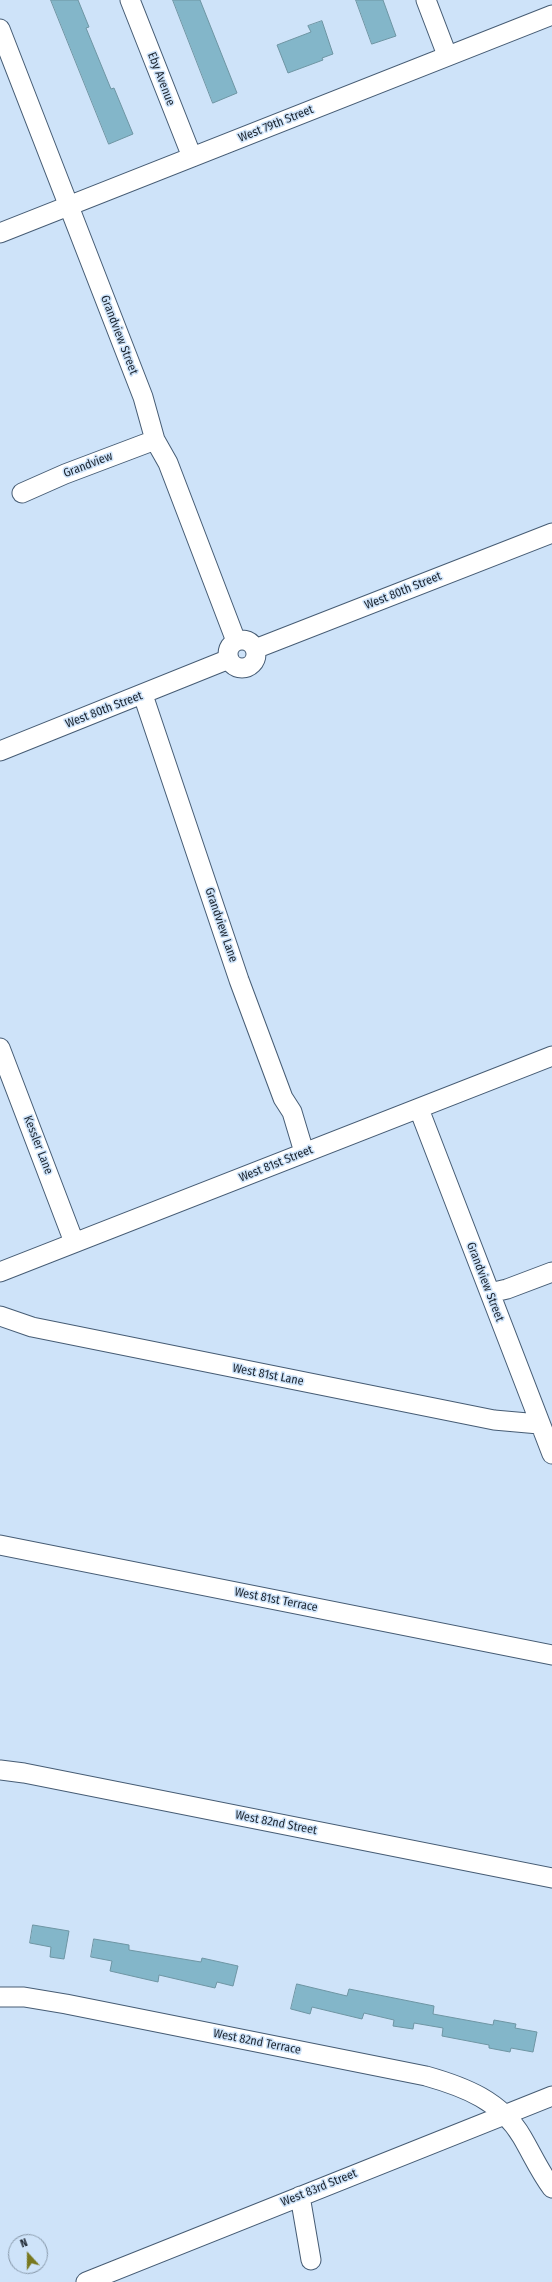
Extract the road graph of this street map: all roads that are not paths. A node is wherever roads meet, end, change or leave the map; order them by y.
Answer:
1 (130, 0) edge
2 (426, 0) edge
3 (552, 15) edge
4 (0, 29) edge
5 (448, 55) junction
6 (192, 157) junction
7 (69, 206) junction
8 (0, 233) edge
9 (155, 440) junction
10 (22, 493) dead end
11 (551, 537) edge
12 (236, 641) junction
13 (255, 649) junction
14 (229, 659) junction
15 (144, 695) junction
16 (0, 751) edge
17 (0, 1048) edge
18 (552, 1056) edge
19 (420, 1109) junction
20 (304, 1152) junction
21 (74, 1242) junction
22 (0, 1272) edge
23 (552, 1272) edge
24 (490, 1293) junction
25 (0, 1316) edge
26 (539, 1424) junction
27 (552, 1454) edge
28 (0, 1545) edge
29 (552, 1655) edge
30 (0, 1770) edge
31 (552, 1878) edge
32 (0, 1997) edge
33 (552, 2096) edge
34 (506, 2115) junction
35 (552, 2188) edge
36 (300, 2196) junction
37 (311, 2260) dead end
38 (86, 2282) edge

1 - 6 street, Eby Avenue
2 - 5 street
3 - 5 street, West 79th Street
4 - 7 street, Grandview Street
5 - 6 street, West 79th Street
6 - 7 street, West 79th Street
7 - 8 street, West 79th Street
7 - 9 street, Grandview Street
9 - 10 street, Grandview
9 - 12 street, Grandview Street
11 - 13 street, West 80th Street
12 - 13 street
12 - 14 street
13 - 14 street
14 - 15 street, West 80th Street
15 - 16 street, West 80th Street
15 - 20 street, Grandview Lane
17 - 21 street, Kessler Lane
18 - 19 street, West 81st Street
19 - 20 street, West 81st Street
19 - 24 street, Grandview Street
20 - 21 street, West 81st Street
21 - 22 street, West 81st Street
23 - 24 street
24 - 26 street, Grandview Street
25 - 26 street, West 81st Lane
26 - 27 street, Grandview Street
28 - 29 street, West 81st Terrace
30 - 31 street, West 82nd Street
32 - 34 street, West 82nd Terrace
33 - 34 street, West 83rd Street
34 - 35 street
34 - 36 street, West 83rd Street
36 - 37 street
36 - 38 street, West 83rd Street

